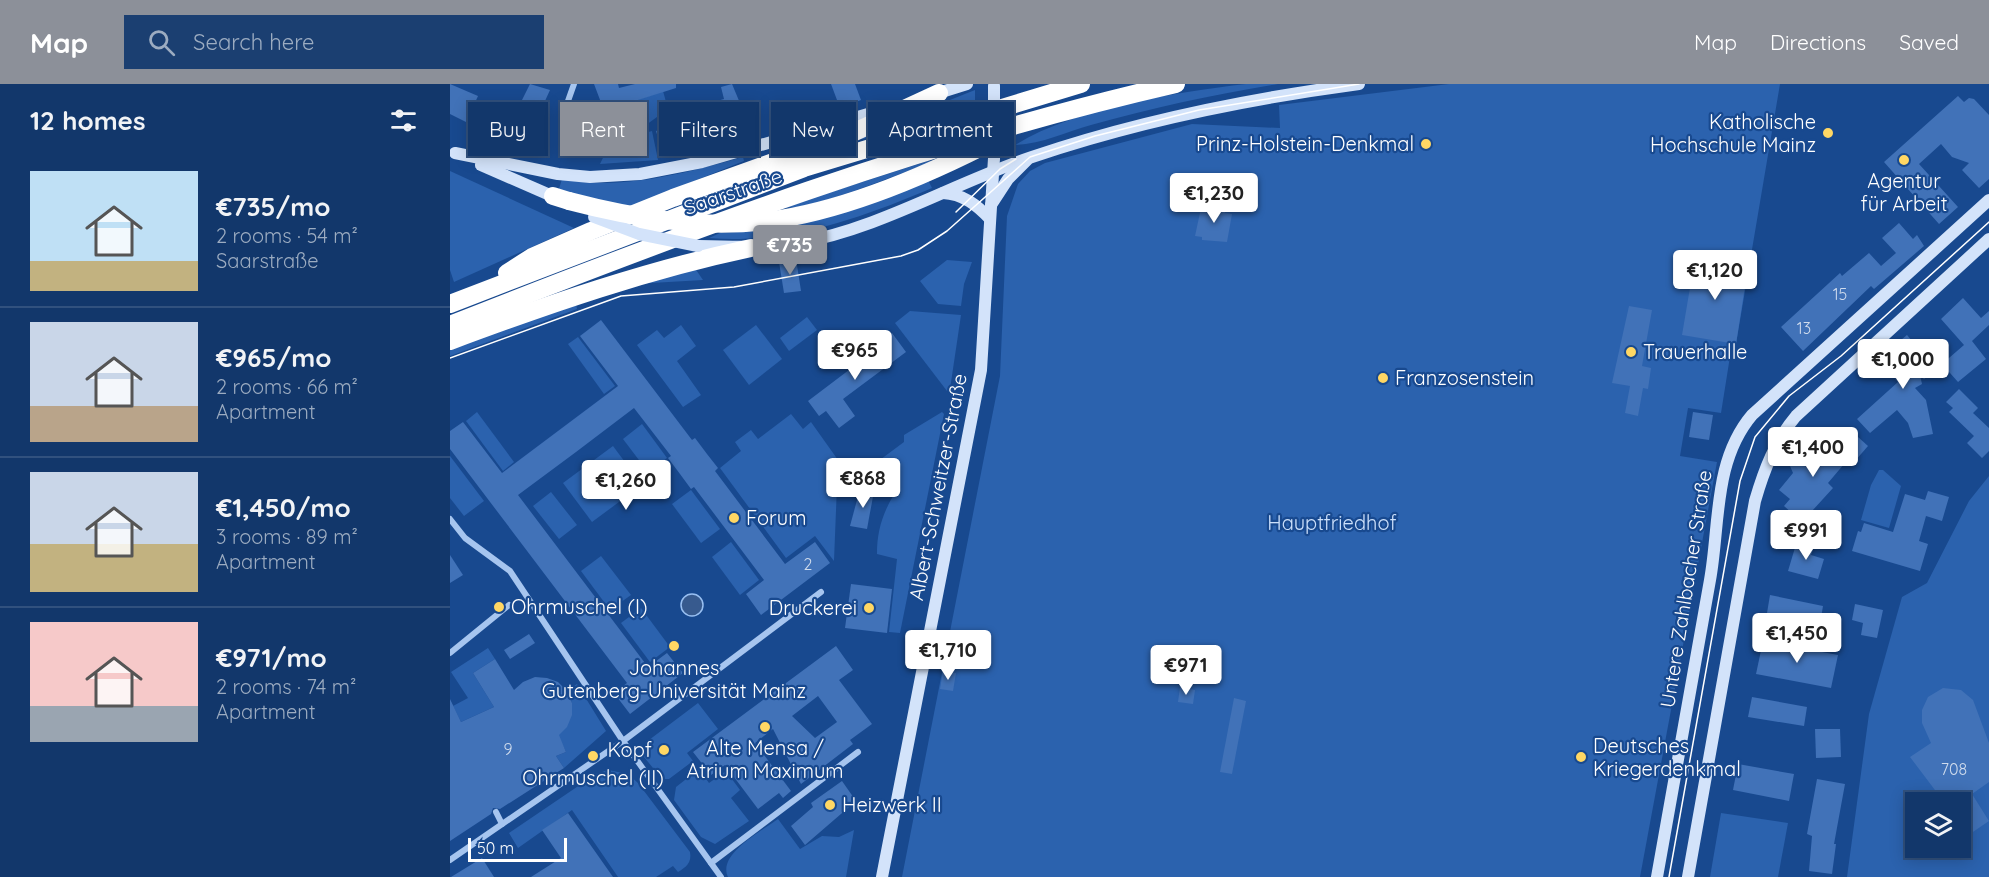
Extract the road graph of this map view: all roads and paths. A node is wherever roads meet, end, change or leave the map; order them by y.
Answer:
1 (574, 84) edge
2 (967, 84) edge
3 (1081, 84) edge
4 (1176, 84) edge
5 (1359, 84) edge
6 (994, 85) edge
7 (939, 93) junction
8 (568, 102) edge
9 (1033, 120) junction
10 (452, 153) edge
11 (1030, 157) junction
12 (992, 172) junction
13 (940, 193) junction
14 (562, 200) junction
15 (1989, 200) edge
16 (991, 206) junction
17 (990, 219) junction
18 (1989, 240) edge
19 (751, 248) junction
20 (494, 286) junction
21 (450, 304) edge
22 (450, 325) edge
23 (450, 341) edge
24 (450, 519) edge
25 (821, 592) dead end
26 (509, 605) dead end
27 (450, 653) edge
28 (623, 741) junction
29 (858, 752) dead end
30 (496, 812) dead end
31 (502, 824) junction
32 (450, 860) edge
33 (711, 864) junction
34 (721, 877) edge
35 (882, 877) edge
36 (1657, 877) edge
37 (1688, 877) edge

1 - 8 street
2 - 7 street
3 - 20 highway, Saarstraße
4 - 9 highway, Saarstraße
5 - 11 street
6 - 12 street, Albert-Schweitzer-Straße, bridge
7 - 10 street
7 - 20 highway
9 - 14 highway, bridge
9 - 22 highway, Saarstraße
10 - 14 street
11 - 12 street
11 - 16 street
12 - 13 street
12 - 16 street, Albert-Schweitzer-Straße
13 - 17 street
13 - 19 street
14 - 19 street, bridge
15 - 36 street, Untere Zahlbacher Straße
16 - 17 street, Albert-Schweitzer-Straße
17 - 35 street, Albert-Schweitzer-Straße
18 - 37 street
19 - 23 highway
20 - 21 highway, Saarstraße
24 - 28 street
25 - 28 street
26 - 27 street
28 - 31 street
28 - 33 street
29 - 33 street
30 - 31 street
31 - 32 street
33 - 34 street

